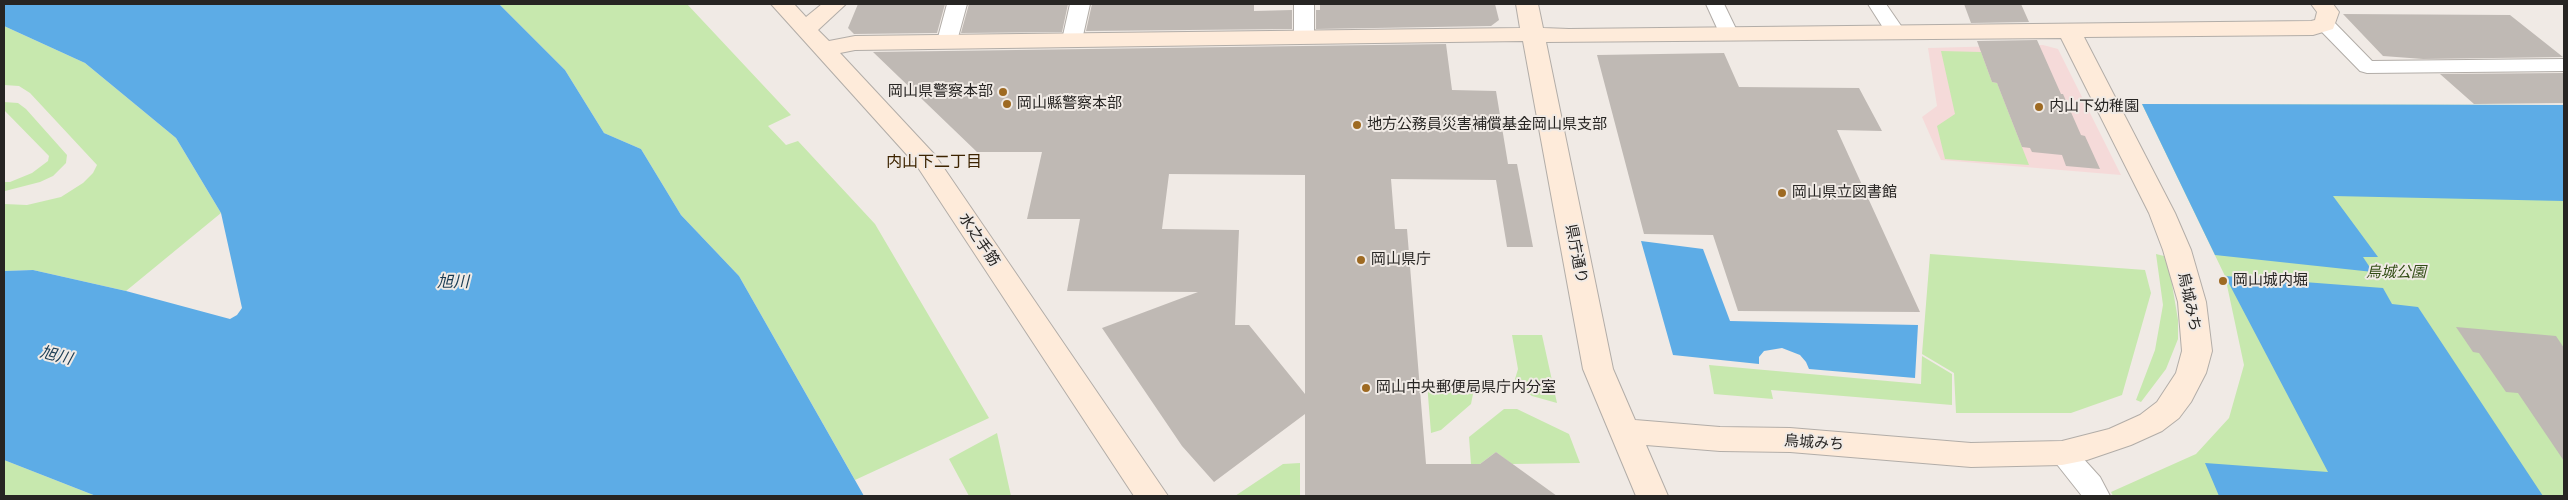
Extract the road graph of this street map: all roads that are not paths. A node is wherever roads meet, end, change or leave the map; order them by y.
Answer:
1 (782, 4) edge
2 (834, 4) edge
3 (957, 4) edge
4 (1080, 4) edge
5 (1304, 4) edge
6 (1527, 4) edge
7 (1715, 4) edge
8 (1877, 4) edge
9 (2324, 14) edge
10 (805, 29) junction
11 (2068, 30) junction
12 (1896, 33) junction
13 (1532, 35) junction
14 (1729, 35) junction
15 (1304, 37) junction
16 (1072, 40) junction
17 (947, 41) junction
18 (824, 49) junction
19 (2564, 66) edge
20 (1624, 431) junction
21 (2062, 453) junction
22 (1152, 496) edge
23 (1652, 496) edge
24 (2096, 496) edge

1 - 10 street, 水之手筋
2 - 10 street
3 - 17 street
4 - 16 street
5 - 15 street
6 - 13 street, 県庁通り
7 - 14 street
8 - 12 street
9 - 11 street
9 - 19 street
10 - 18 street, 水之手筋
11 - 12 street
11 - 21 street, 烏城みち
12 - 14 street
13 - 14 street
13 - 15 street
13 - 20 street, 県庁通り
15 - 16 street
16 - 17 street
17 - 18 street
18 - 22 street, 水之手筋
20 - 21 street, 烏城みち
20 - 23 street, 県庁通り
21 - 24 street

